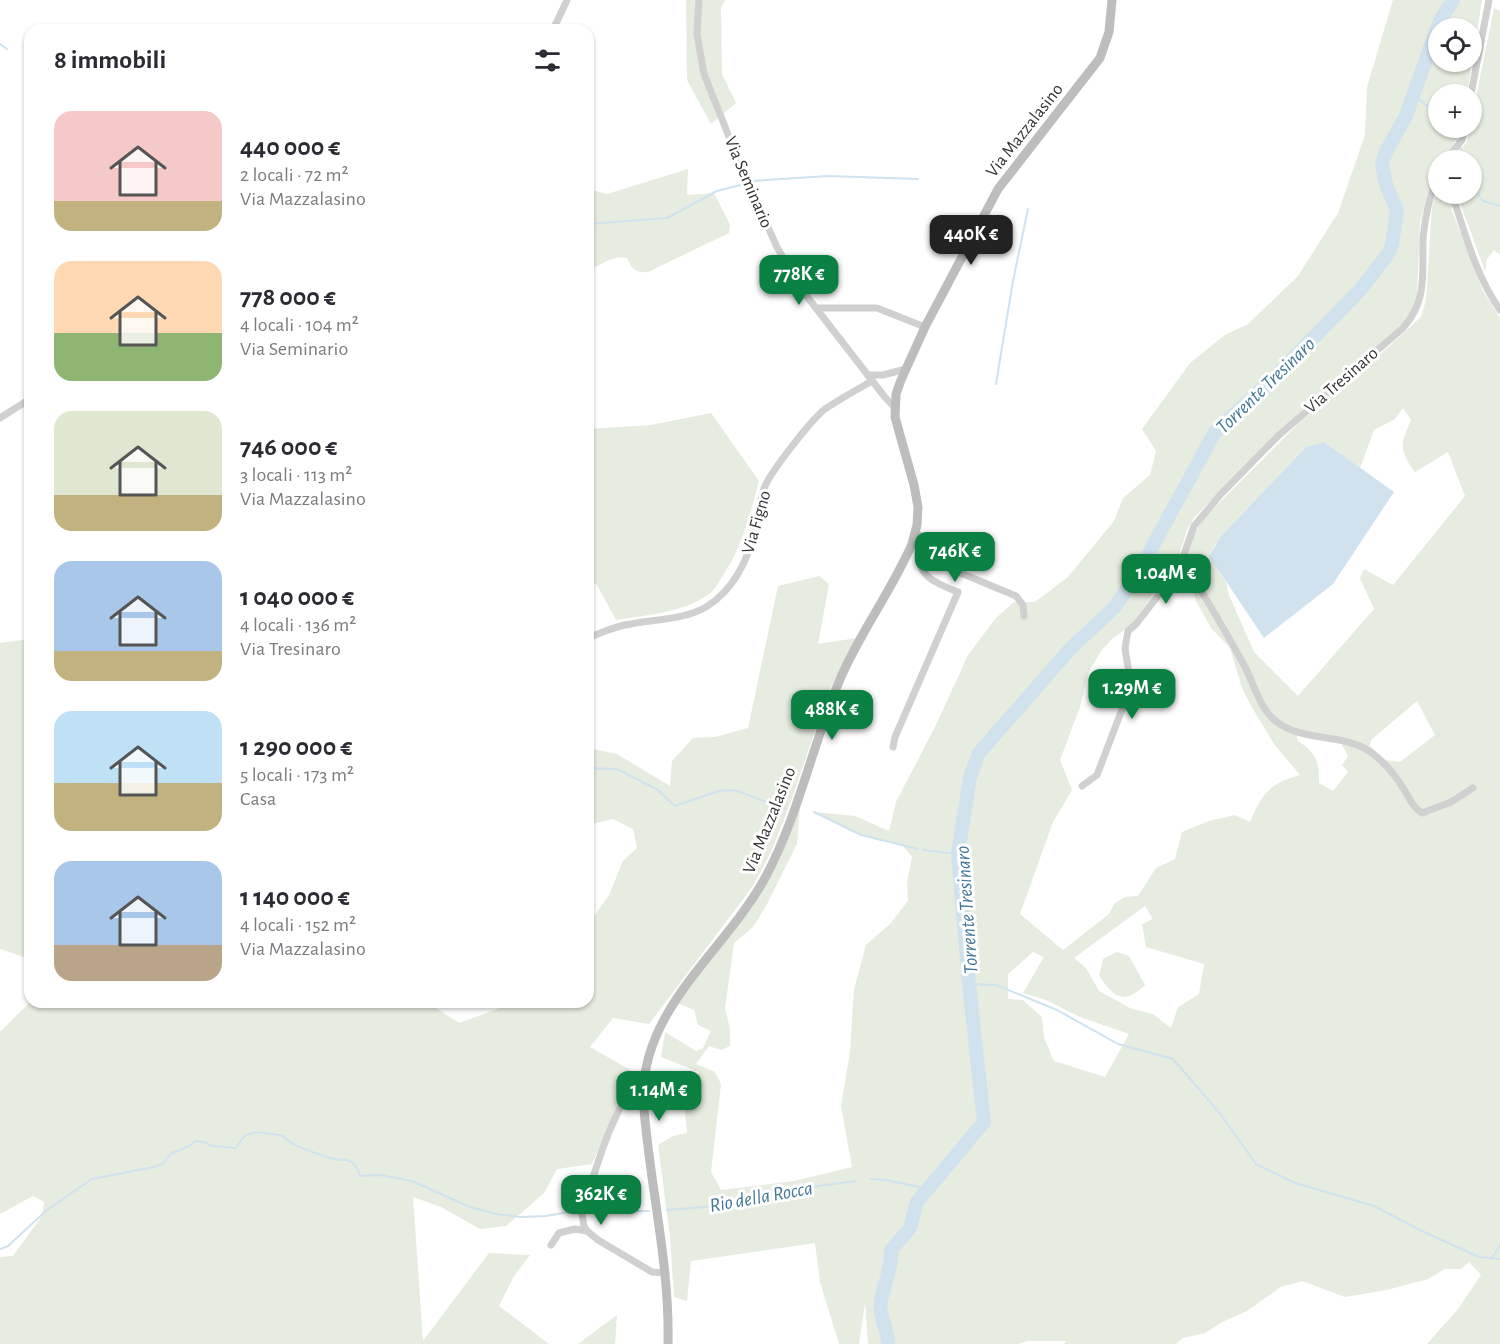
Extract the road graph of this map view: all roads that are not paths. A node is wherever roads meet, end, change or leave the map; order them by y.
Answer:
1 (567, 0) edge
2 (699, 0) edge
3 (1112, 0) edge
4 (1489, 0) edge
5 (556, 24) edge
6 (1473, 84) edge
7 (1429, 204) edge
8 (1456, 204) edge
9 (816, 308) junction
10 (1500, 309) edge
11 (925, 327) junction
12 (906, 369) junction
13 (870, 378) junction
14 (24, 403) edge
15 (894, 406) junction
16 (0, 418) edge
17 (915, 532) junction
18 (920, 556) junction
19 (1182, 560) junction
20 (1024, 616) dead end
21 (594, 636) edge
22 (893, 747) dead end
23 (1082, 786) dead end
24 (1473, 788) dead end
25 (644, 1072) junction
26 (585, 1203) dead end
27 (582, 1214) dead end
28 (587, 1231) junction
29 (551, 1245) dead end
30 (666, 1273) junction
31 (668, 1344) edge

1 - 5 street
2 - 9 street, Via Seminario
3 - 11 main road, Via Mazzalasino
4 - 6 street
7 - 19 street, Via Tresinaro
8 - 10 street
9 - 11 street
9 - 13 street, Via Seminario
11 - 12 main road, Via Mazzalasino
12 - 13 street
12 - 15 main road, Via Mazzalasino
13 - 15 street, Via Seminario
13 - 21 street, Via Figno
14 - 16 street
15 - 17 main road, Via Mazzalasino
17 - 18 street
17 - 25 main road, Via Mazzalasino
18 - 20 street
18 - 22 street
19 - 23 street, Via Tresinaro
19 - 24 street
25 - 26 street
25 - 30 main road, Via Mazzalasino
27 - 28 street
28 - 29 street
28 - 30 street
30 - 31 main road, Via Mazzalasino

